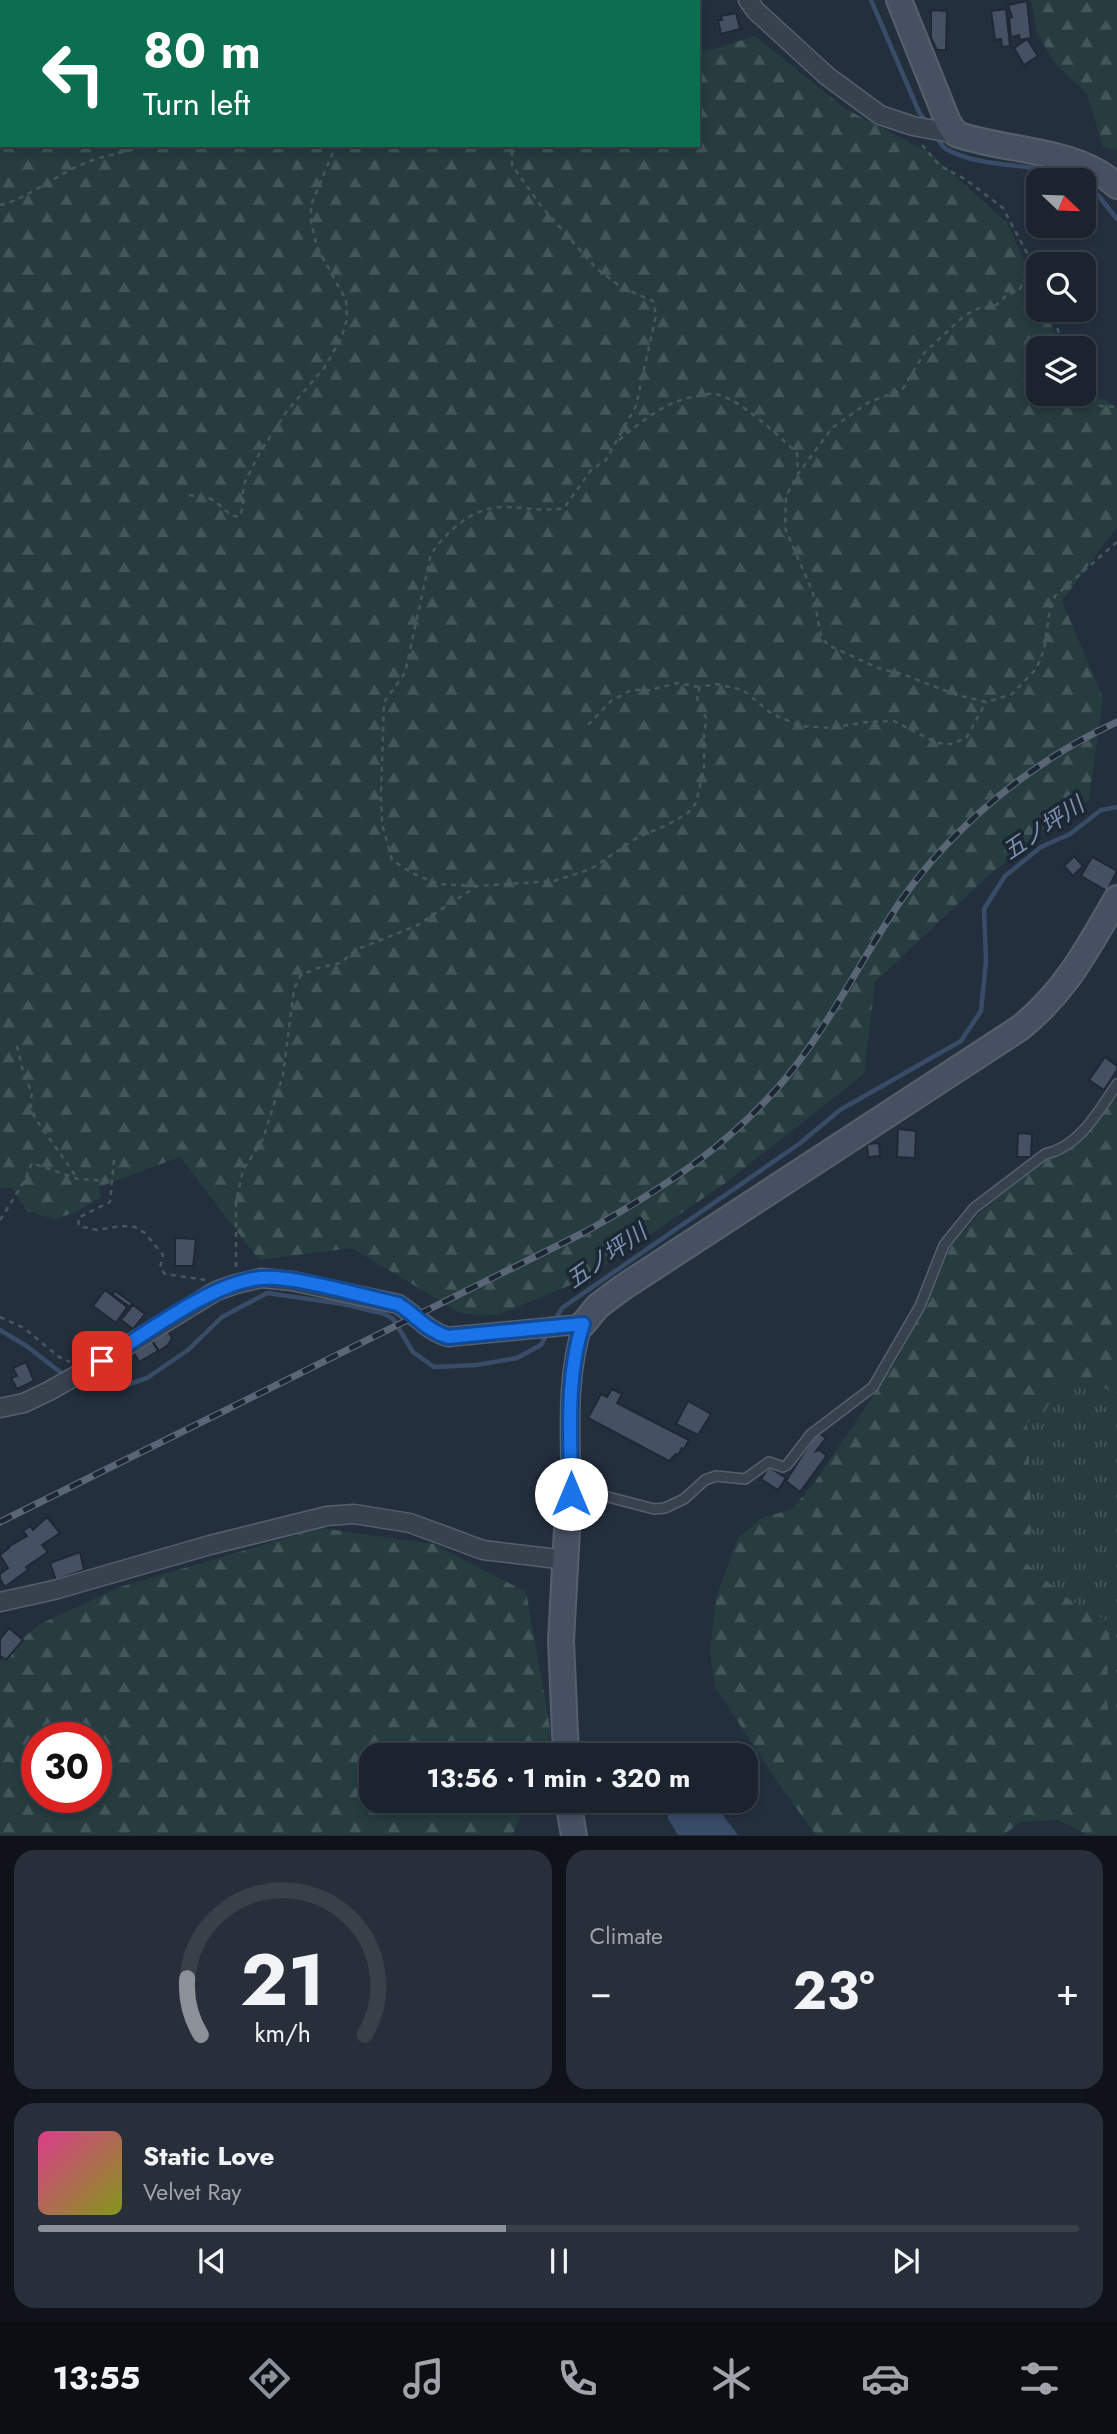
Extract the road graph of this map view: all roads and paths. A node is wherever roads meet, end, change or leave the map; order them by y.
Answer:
1 (748, 0) edge
2 (899, 0) edge
3 (913, 126) junction
4 (956, 134) junction
5 (140, 147) edge
6 (335, 147) edge
7 (512, 147) edge
8 (1117, 186) edge
9 (0, 205) edge
10 (1026, 254) edge
11 (1026, 278) edge
12 (1096, 402) edge
13 (1117, 407) edge
14 (616, 442) junction
15 (798, 474) junction
16 (189, 495) dead end
17 (1117, 542) edge
18 (700, 687) junction
19 (986, 702) junction
20 (589, 725) dead end
21 (477, 886) junction
22 (1117, 898) edge
23 (17, 1046) dead end
24 (1117, 1084) edge
25 (114, 1160) dead end
26 (78, 1179) junction
27 (111, 1181) junction
28 (0, 1220) edge
29 (236, 1282) junction
30 (0, 1317) edge
31 (576, 1324) junction
32 (90, 1368) junction
33 (0, 1408) edge
34 (571, 1494) junction
35 (566, 1560) junction
36 (0, 1602) edge
37 (565, 1743) edge
38 (570, 1813) edge
39 (574, 1836) edge

1 - 3 street
2 - 4 street
3 - 4 street
3 - 10 path
4 - 8 street
5 - 9 path
6 - 16 path
7 - 14 path
11 - 15 path
12 - 13 path
14 - 15 path
14 - 21 path
15 - 19 path
17 - 19 path
18 - 19 path
18 - 20 path
18 - 21 path
21 - 29 path
22 - 31 street
23 - 26 path
24 - 34 lane
25 - 27 path
26 - 27 path
26 - 28 path
27 - 29 path
29 - 31 street
29 - 32 street
30 - 32 path
31 - 34 street
32 - 33 street
34 - 35 street
35 - 36 street
35 - 37 street
38 - 39 street

